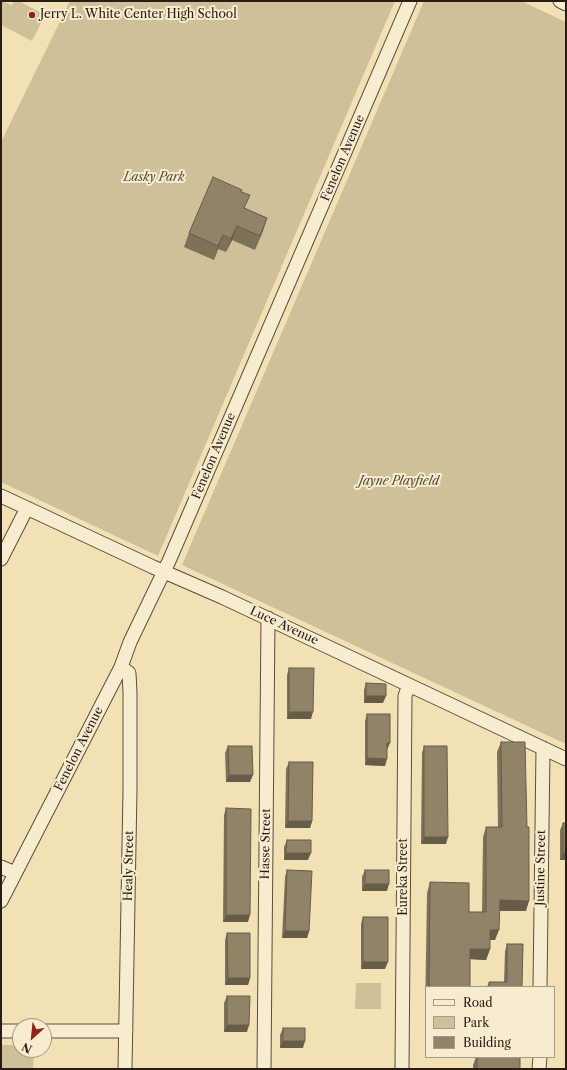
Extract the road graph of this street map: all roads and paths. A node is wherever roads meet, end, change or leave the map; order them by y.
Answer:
1 (410, 1) edge
2 (560, 1) edge
3 (566, 4) edge
4 (1, 496) edge
5 (27, 508) junction
6 (1, 559) edge
7 (164, 571) junction
8 (268, 618) junction
9 (121, 667) junction
10 (409, 685) junction
11 (543, 748) junction
12 (566, 759) edge
13 (1, 867) edge
14 (15, 873) junction
15 (1, 901) edge
16 (540, 986) edge
17 (126, 1030) junction
18 (1, 1031) edge
19 (12, 1031) edge
20 (52, 1031) edge
21 (540, 1058) edge
22 (125, 1069) edge
23 (264, 1069) edge
24 (402, 1069) edge
25 (540, 1069) edge

1 - 7 street, Fenelon Avenue
2 - 3 street
4 - 5 street, Luce Avenue
5 - 6 street
5 - 7 street, Luce Avenue
7 - 8 street, Luce Avenue
7 - 9 street, Fenelon Avenue
8 - 10 street, Luce Avenue
8 - 23 street, Hasse Street
9 - 14 street, Fenelon Avenue
9 - 17 street, Healy Street
10 - 11 street, Luce Avenue
10 - 24 street, Eureka Street
11 - 12 street, Luce Avenue
11 - 16 street, Justine Street
13 - 14 street
14 - 15 street, Fenelon Avenue
17 - 20 street
17 - 22 street, Healy Street
18 - 19 street
21 - 25 street

